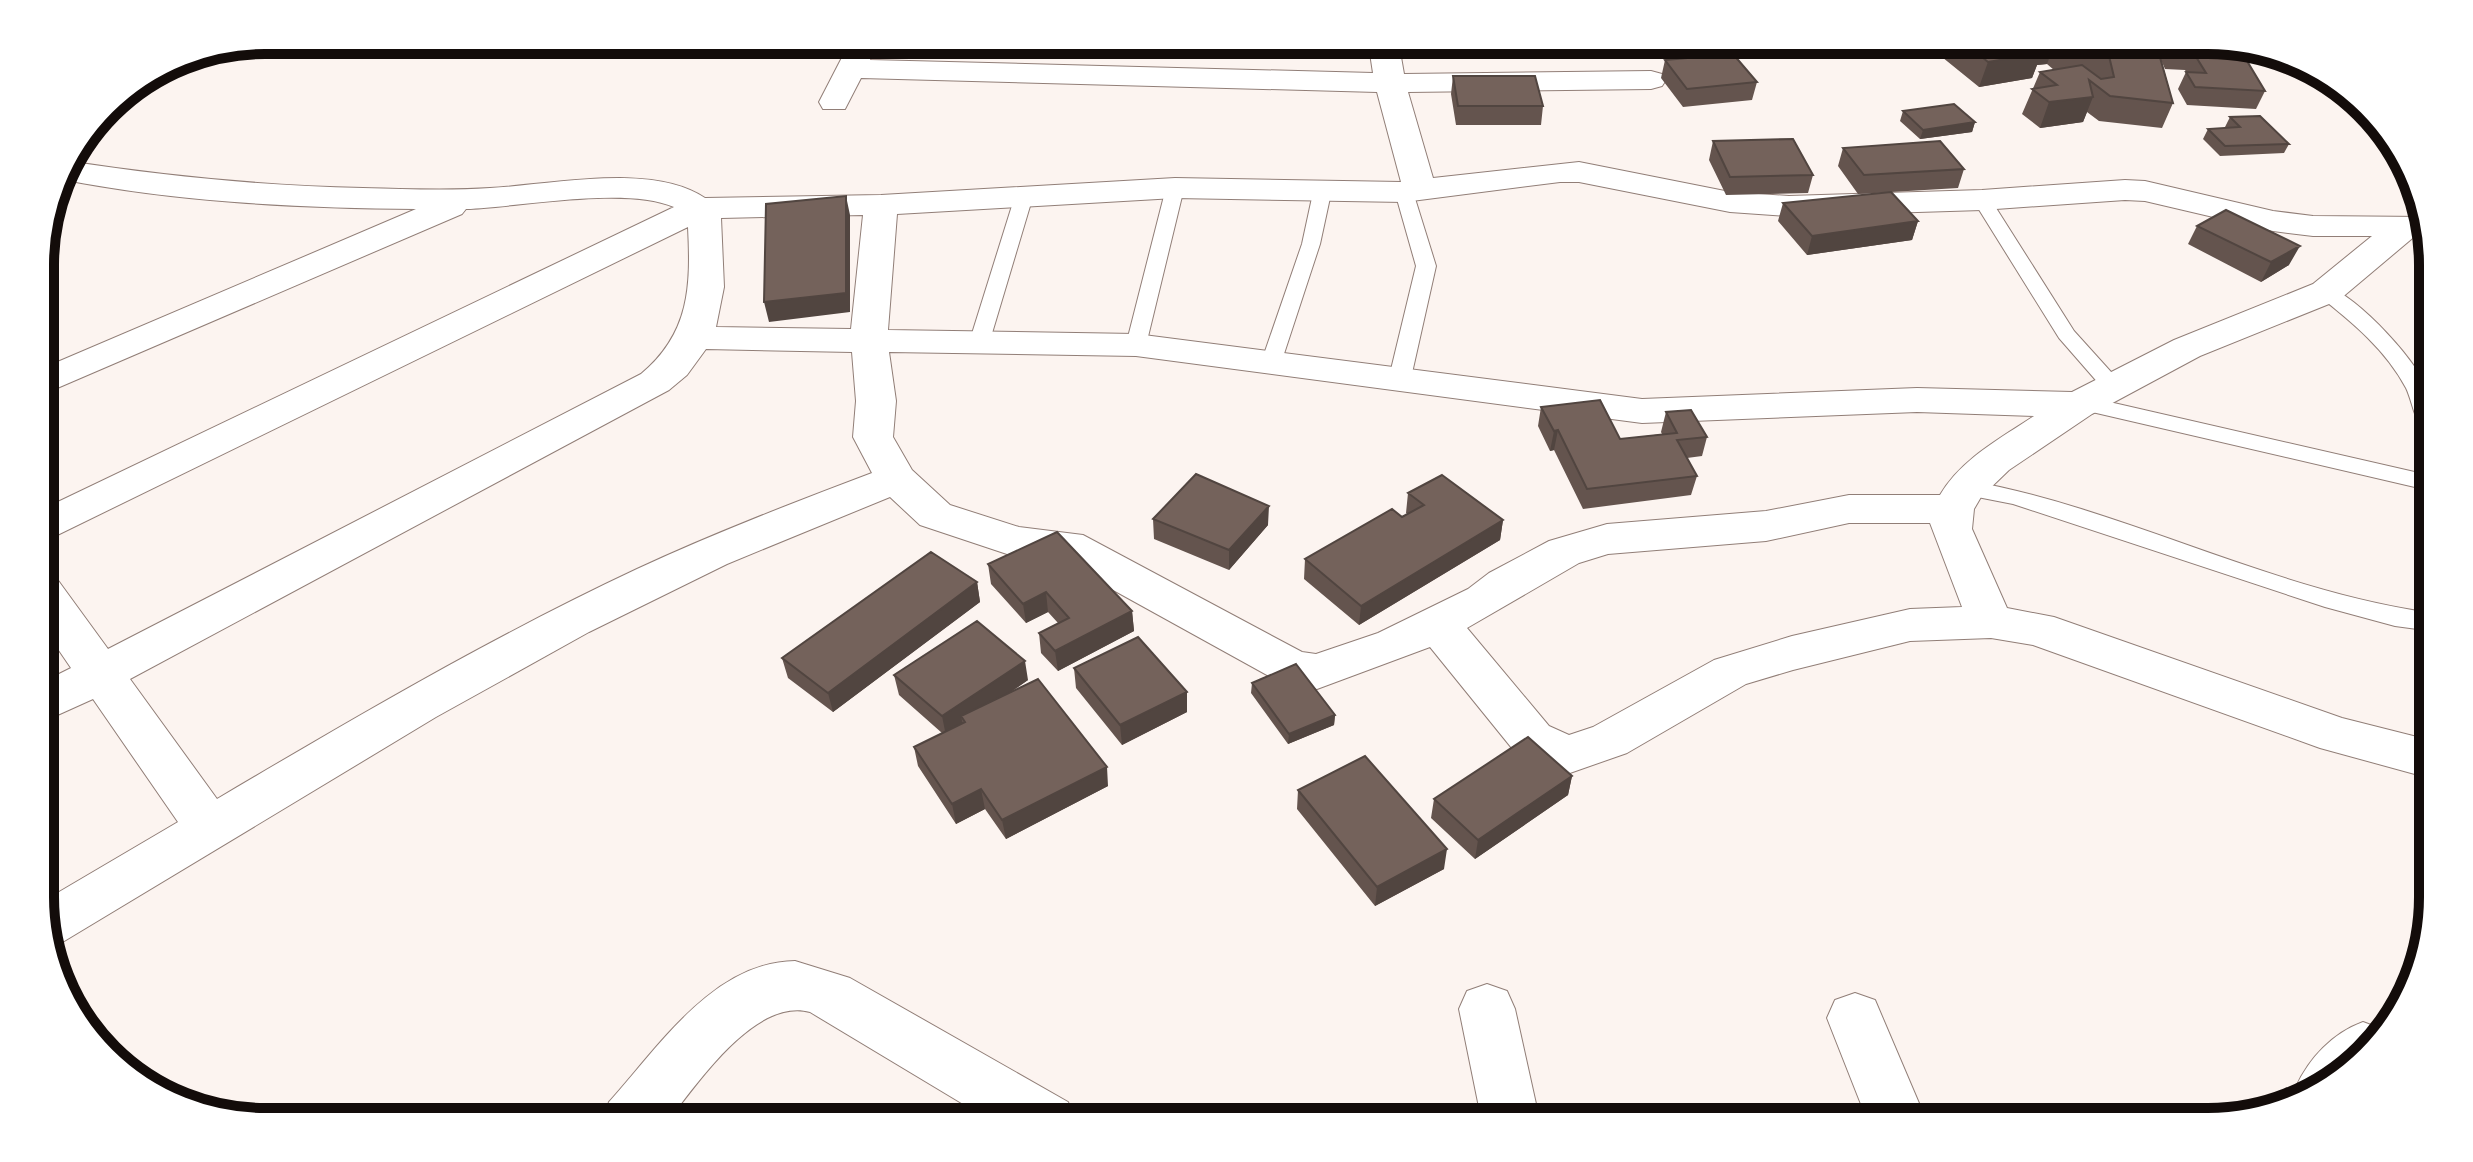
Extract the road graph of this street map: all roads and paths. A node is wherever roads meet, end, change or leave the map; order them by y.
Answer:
1 (859, 54) edge
2 (1385, 54) edge
3 (852, 69) junction
4 (1651, 80) dead end
5 (1390, 83) junction
6 (834, 102) dead end
7 (76, 172) edge
8 (1175, 188) junction
9 (1412, 191) junction
10 (1322, 193) junction
11 (1024, 196) junction
12 (467, 199) junction
13 (1982, 200) junction
14 (881, 205) junction
15 (699, 208) junction
16 (2415, 226) edge
17 (2415, 227) edge
18 (2326, 292) junction
19 (695, 338) junction
20 (869, 339) junction
21 (980, 340) junction
22 (1136, 345) junction
23 (1271, 363) junction
24 (54, 377) edge
25 (1399, 382) junction
26 (2114, 388) junction
27 (2419, 393) edge
28 (2078, 405) junction
29 (896, 479) junction
30 (2419, 481) edge
31 (1959, 498) junction
32 (54, 522) edge
33 (54, 607) edge
34 (2419, 620) edge
35 (1991, 622) junction
36 (1438, 625) junction
37 (102, 672) junction
38 (54, 698) edge
39 (2419, 756) edge
40 (211, 830) junction
41 (56, 921) edge
42 (1487, 1009) dead end
43 (1855, 1018) dead end
44 (642, 1108) edge
45 (1023, 1108) edge
46 (1508, 1108) edge
47 (1892, 1108) edge

1 - 3 street
2 - 5 street
3 - 5 street
3 - 6 street
4 - 5 street
5 - 9 street
7 - 12 street
8 - 10 street
8 - 11 street
8 - 22 lane
9 - 10 street
9 - 13 street
9 - 25 lane
10 - 23 lane
11 - 14 street
11 - 21 lane
12 - 15 street
12 - 24 street
13 - 16 street
13 - 26 lane
14 - 15 street
14 - 20 street
15 - 19 street
15 - 32 street
17 - 18 street
18 - 26 street
18 - 27 lane
19 - 20 street
19 - 37 street
20 - 21 street
20 - 29 street
21 - 22 street
22 - 23 street
23 - 25 street
25 - 28 street
26 - 28 street
28 - 30 lane
28 - 31 street
29 - 36 street
29 - 40 street
31 - 34 lane
31 - 35 street
31 - 36 street
33 - 37 street
35 - 36 street
35 - 39 street
37 - 38 street
37 - 40 street
40 - 41 street
42 - 46 street
43 - 47 street
44 - 45 street

